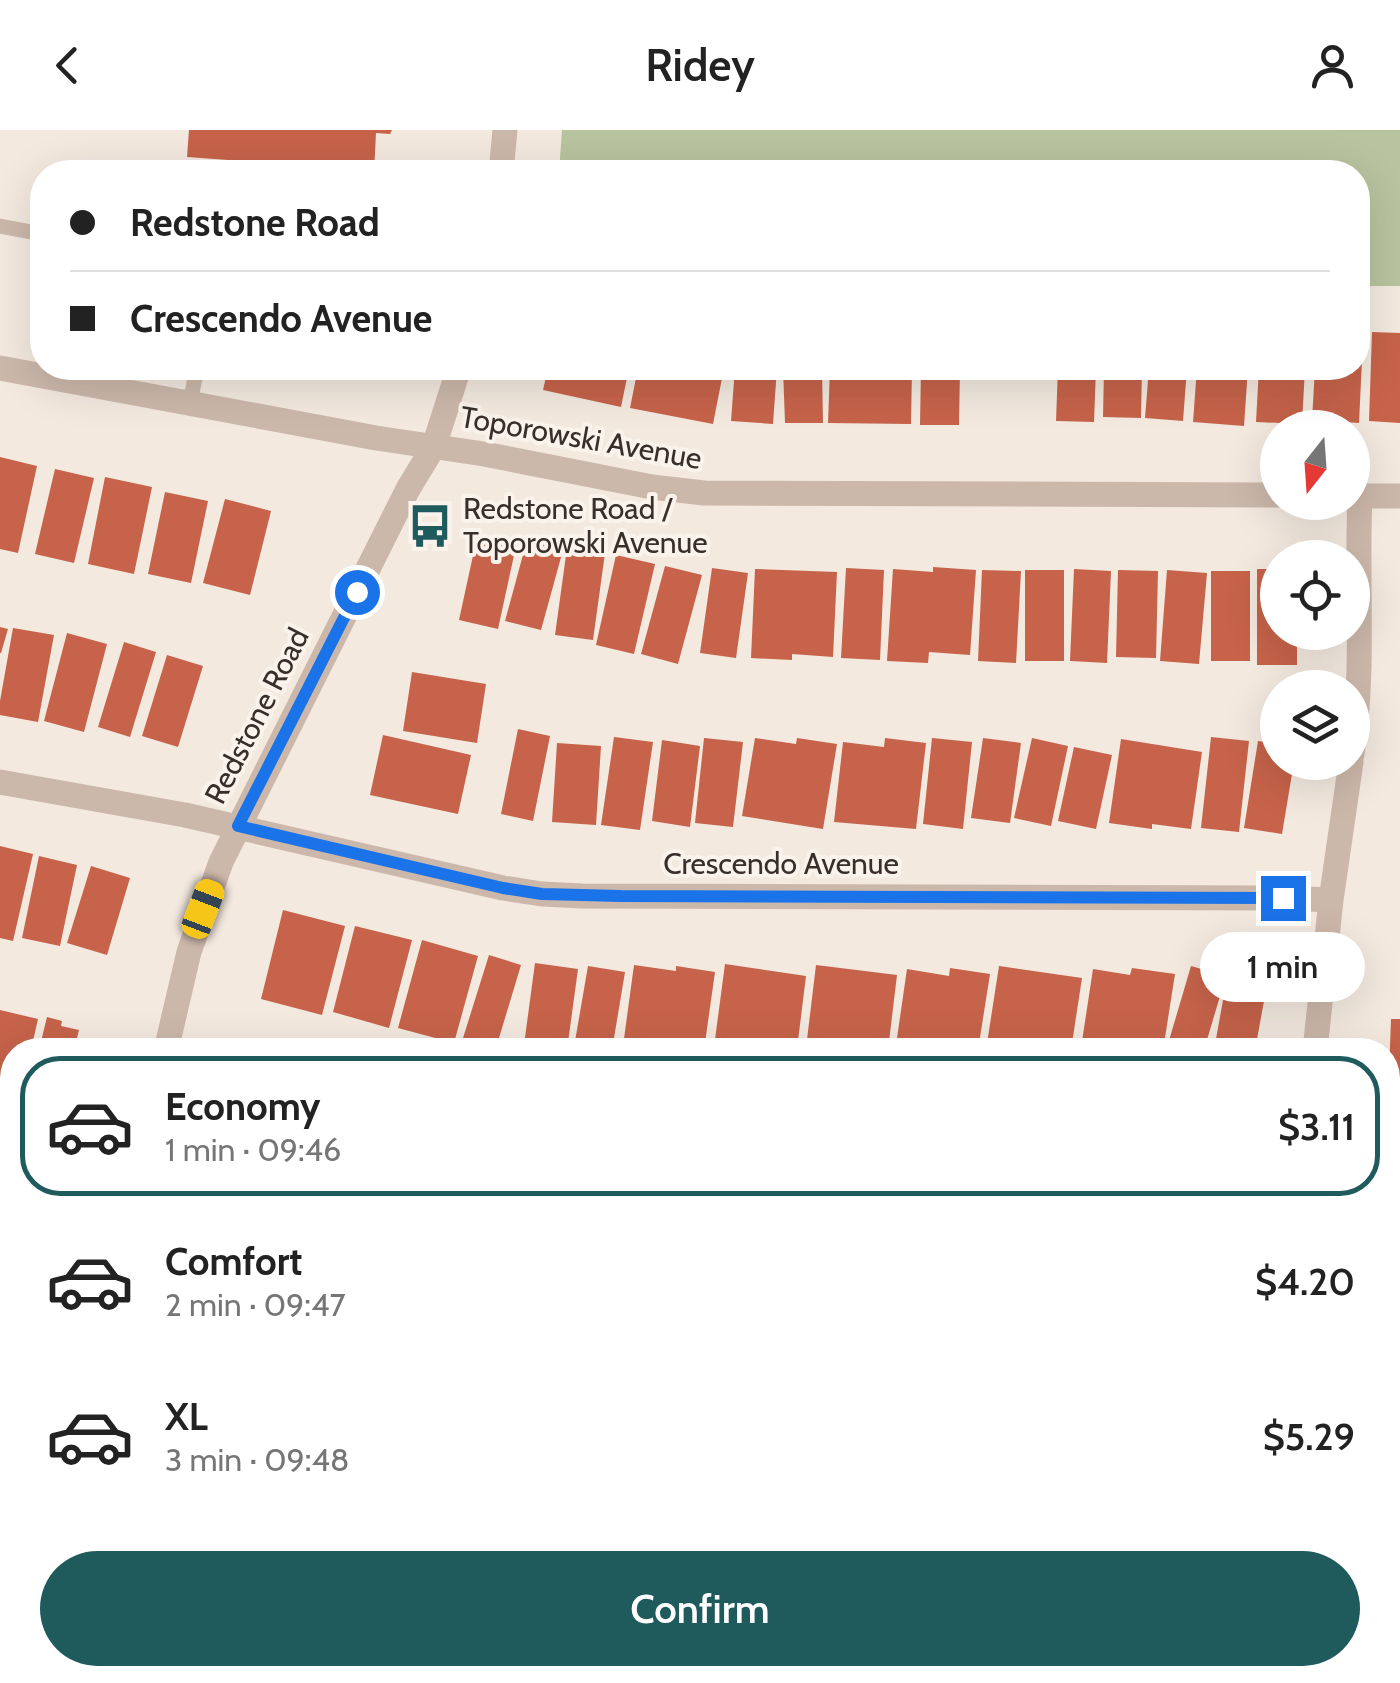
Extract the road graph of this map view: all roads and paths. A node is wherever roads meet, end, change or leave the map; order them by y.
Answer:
1 (505, 130) edge
2 (503, 160) edge
3 (0, 226) edge
4 (30, 232) edge
5 (0, 368) edge
6 (30, 374) edge
7 (65, 380) edge
8 (195, 380) edge
9 (455, 380) edge
10 (190, 403) junction
11 (434, 446) junction
12 (1260, 496) edge
13 (1370, 496) edge
14 (1400, 496) edge
15 (1356, 520) edge
16 (1358, 670) edge
17 (1348, 780) edge
18 (0, 782) edge
19 (238, 826) junction
20 (1331, 900) junction
21 (169, 1038) edge
22 (1316, 1038) edge

1 - 2 street
3 - 4 lane
5 - 6 street, Toporowski Avenue
7 - 10 street, Toporowski Avenue
8 - 10 lane
9 - 11 street, Redstone Road
10 - 11 street, Toporowski Avenue
11 - 12 street, Toporowski Avenue
11 - 19 street, Redstone Road
13 - 14 street
15 - 16 street
17 - 20 street
18 - 19 street, Crescendo Avenue
19 - 20 street, Crescendo Avenue
19 - 21 street, Redstone Road
20 - 22 street

